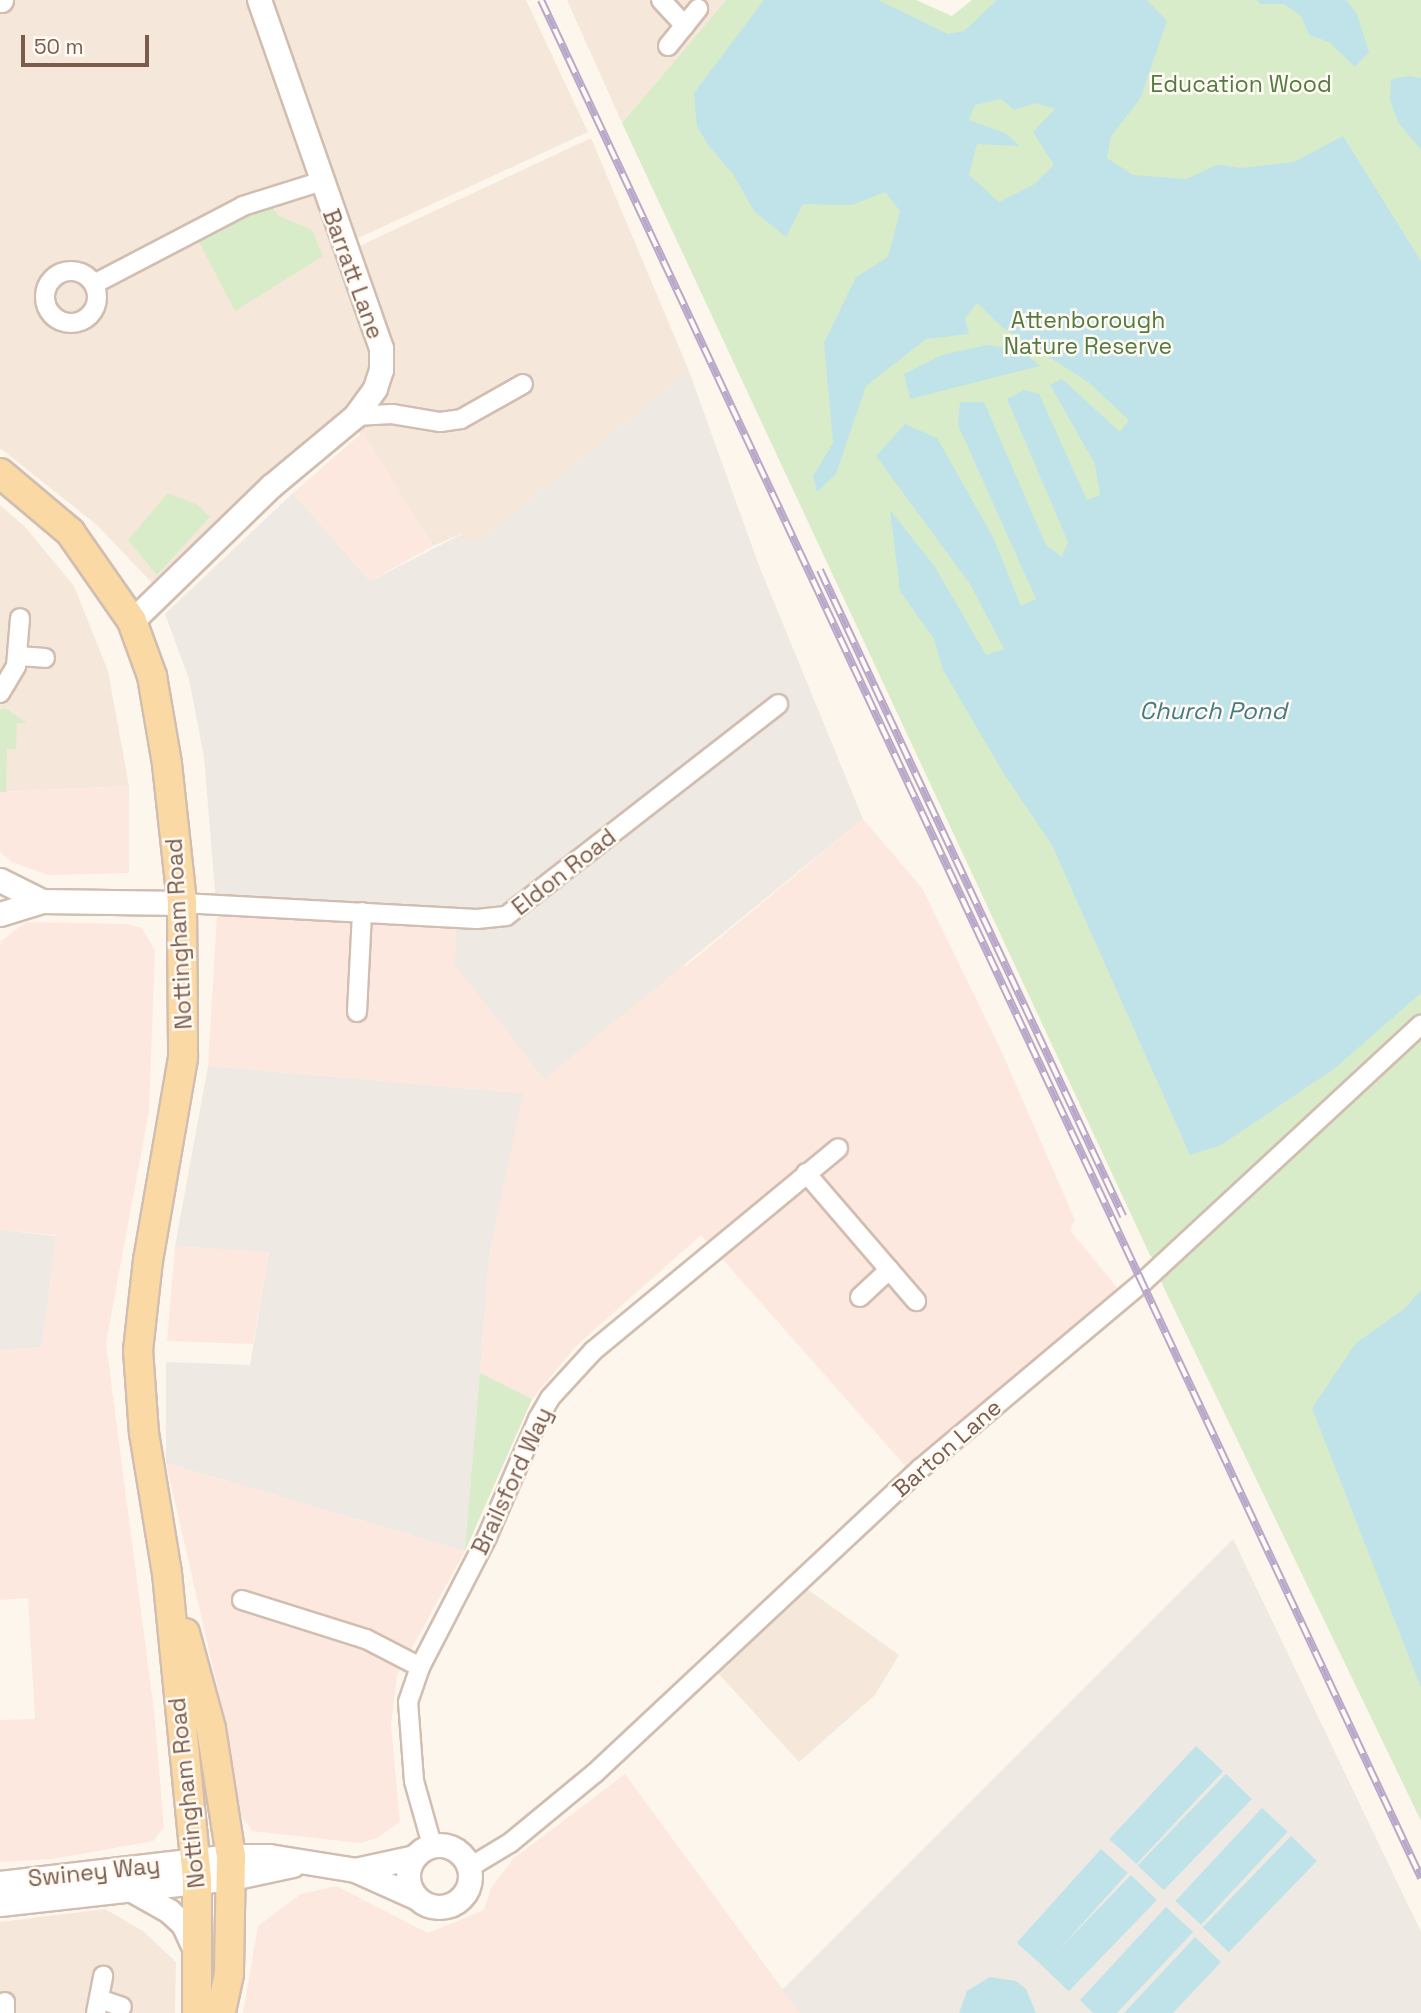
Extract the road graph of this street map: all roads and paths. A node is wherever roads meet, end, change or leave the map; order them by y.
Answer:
1 (259, 0) edge
2 (661, 0) edge
3 (698, 9) dead end
4 (685, 26) junction
5 (668, 46) dead end
6 (319, 182) junction
7 (94, 285) dead end
8 (523, 384) dead end
9 (376, 388) junction
10 (392, 414) junction
11 (355, 416) junction
12 (0, 473) edge
13 (20, 618) dead end
14 (132, 621) junction
15 (18, 656) junction
16 (45, 657) dead end
17 (0, 694) edge
18 (778, 705) dead end
19 (0, 880) edge
20 (42, 901) junction
21 (182, 902) junction
22 (362, 912) junction
23 (0, 914) edge
24 (357, 1012) dead end
25 (1421, 1025) edge
26 (838, 1148) dead end
27 (806, 1173) junction
28 (889, 1270) junction
29 (860, 1297) dead end
30 (915, 1301) dead end
31 (167, 1573) junction
32 (242, 1600) dead end
33 (420, 1667) junction
34 (423, 1851) junction
35 (231, 1867) junction
36 (470, 1867) junction
37 (355, 1870) junction
38 (196, 1871) junction
39 (0, 1883) edge
40 (130, 1889) junction
41 (415, 1897) junction
42 (0, 1903) edge
43 (197, 1956) junction
44 (103, 1976) dead end
45 (99, 2007) edge
46 (122, 2007) dead end
47 (197, 2013) edge
48 (221, 2013) edge

1 - 6 street, Barratt Lane
2 - 4 street
3 - 4 street
4 - 5 street
6 - 7 street
6 - 9 street, Barratt Lane
8 - 10 street
9 - 10 street
9 - 11 street, Barratt Lane
10 - 11 street
11 - 14 street, Barratt Lane
12 - 14 main road, Nottingham Road
13 - 15 street
14 - 21 main road, Nottingham Road
15 - 16 street
15 - 17 street
18 - 22 street, Eldon Road
19 - 20 street
20 - 21 street
20 - 23 street
21 - 22 street, Eldon Road
21 - 31 main road, Nottingham Road
22 - 24 street
25 - 36 street, Barton Lane
26 - 27 street, Brailsford Way
27 - 28 street
27 - 33 street, Brailsford Way
28 - 29 street
28 - 30 street
31 - 35 main road, Nottingham Road
31 - 38 main road, Nottingham Road
32 - 33 street
33 - 34 street, Brailsford Way
34 - 36 street
34 - 37 street
34 - 41 street
35 - 37 street
35 - 38 street, Swiney Way
35 - 48 main road, Nottingham Road
36 - 41 street
37 - 41 street
38 - 39 street, Swiney Way
38 - 40 street, Swiney Way
38 - 43 main road, Nottingham Road
40 - 42 street, Swiney Way
40 - 43 street, Swiney Way
43 - 47 main road, Nottingham Road
44 - 45 street
45 - 46 street

